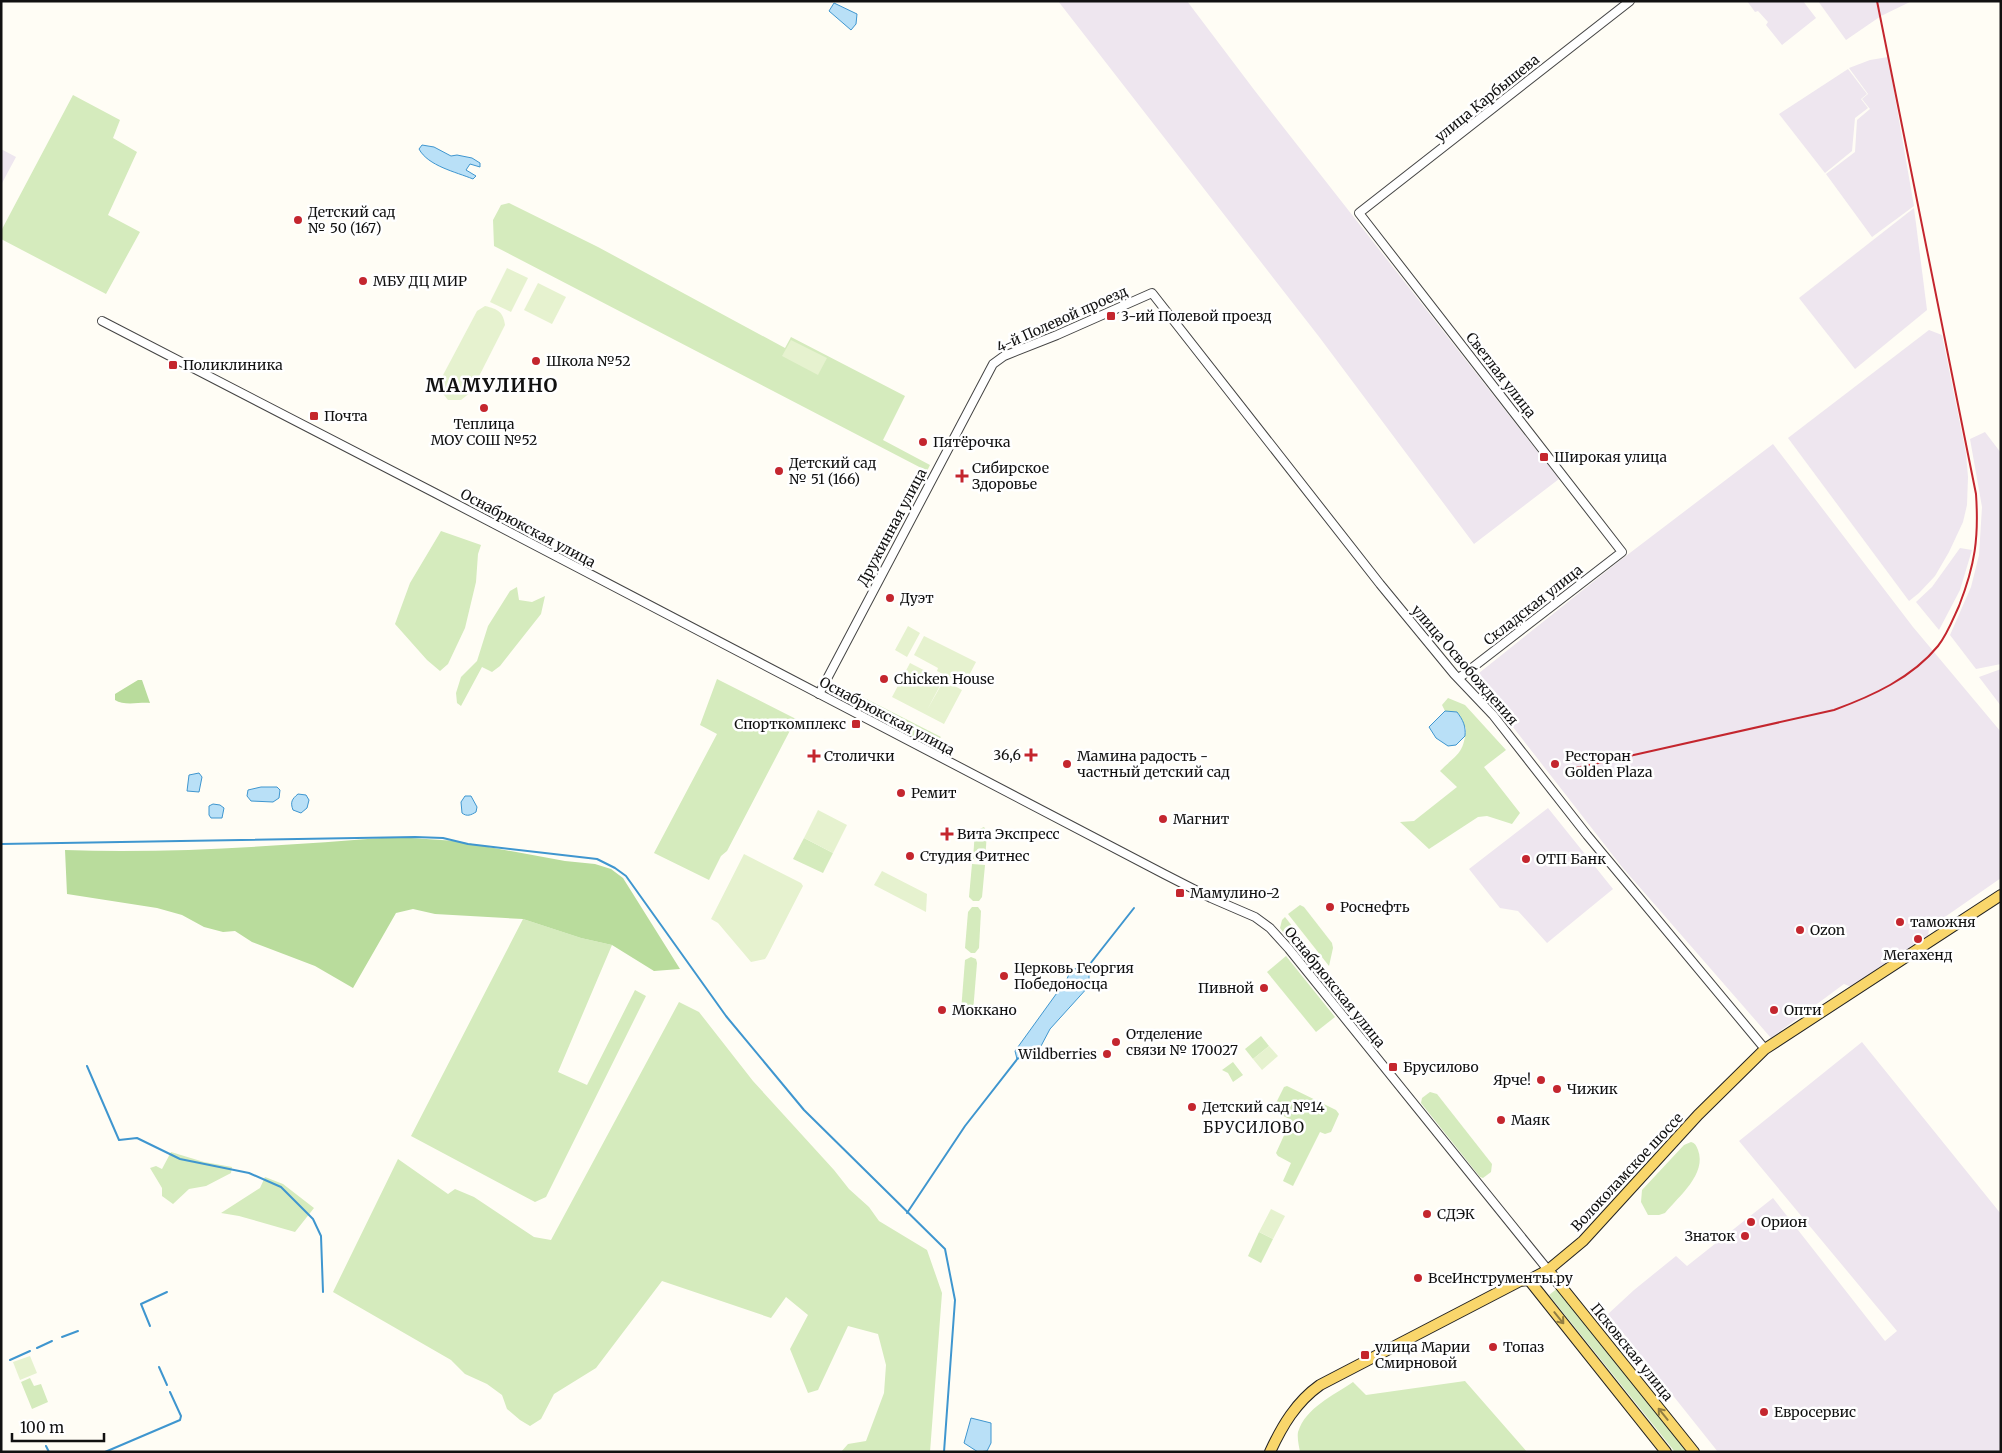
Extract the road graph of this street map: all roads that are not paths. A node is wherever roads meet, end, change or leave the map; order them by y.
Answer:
1 (1630, 1) edge
2 (1359, 213) joint
3 (1152, 293) joint
4 (102, 321) dead end
5 (988, 373) joint
6 (1622, 552) joint
7 (1459, 678) junction
8 (819, 694) junction
9 (2001, 895) edge
10 (1765, 1049) junction
11 (1548, 1270) junction
12 (1529, 1280) junction
13 (1270, 1452) edge
14 (1666, 1452) edge
15 (1694, 1452) edge

1 - 2 street, улица Карбышева
2 - 6 street, Светлая улица
3 - 5 street, 4-й Полевой проезд
3 - 7 street, улица Освобождения
4 - 8 street, Оснабрюкская улица
5 - 8 street, Дружинная улица
6 - 7 street, Складская улица
7 - 10 street, улица Освобождения
8 - 11 street, Оснабрюкская улица
9 - 10 main road, Волоколамское шоссе
10 - 11 main road, Волоколамское шоссе
11 - 12 main road, Волоколамское шоссе
15 -> 11 main road, Псковская улица
12 - 13 main road, Волоколамское шоссе
12 -> 14 main road

